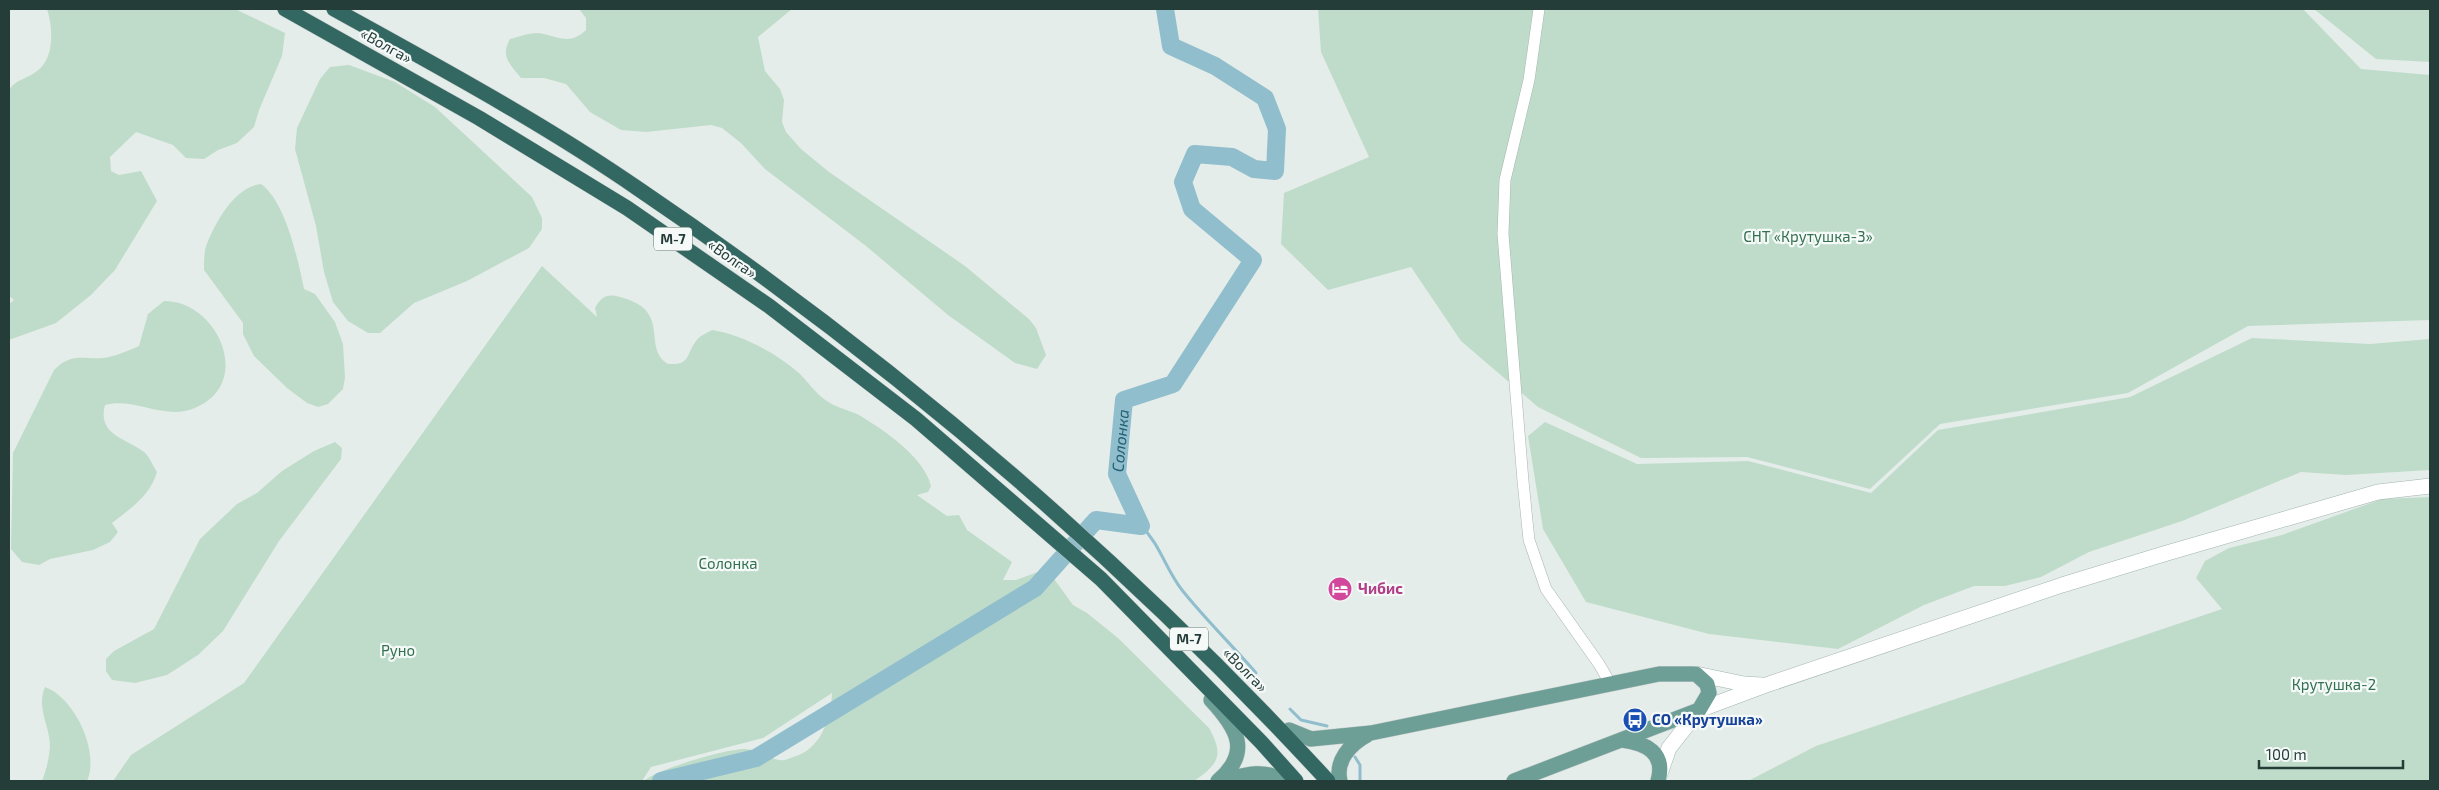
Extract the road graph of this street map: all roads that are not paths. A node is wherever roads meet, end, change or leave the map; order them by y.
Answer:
1 (285, 9) edge
2 (334, 9) edge
3 (1539, 9) edge
4 (2430, 486) edge
5 (1193, 674) junction
6 (1696, 674) junction
7 (1610, 683) junction
8 (1766, 685) junction
9 (1248, 697) junction
10 (1699, 710) junction
11 (1289, 730) junction
12 (1371, 733) junction
13 (1621, 740) junction
14 (1659, 778) edge
15 (1219, 781) edge
16 (1284, 781) edge
17 (1296, 781) edge
18 (1328, 781) edge
19 (1335, 781) edge
20 (1340, 781) edge
21 (1514, 781) edge

1 - 5 highway, «Волга» / М-7
2 - 9 highway, «Волга» / М-7
3 - 7 street
4 - 8 street
5 - 15 main road
5 - 17 highway, М-7
6 - 7 main road
6 - 8 street
6 - 10 main road
7 - 12 main road
8 - 10 street
9 - 11 main road
9 - 18 highway, «Волга» / М-7
10 - 13 main road
10 - 14 street
11 - 12 main road
11 - 19 main road
12 - 20 main road
13 - 14 main road
13 - 21 main road
15 - 16 main road

